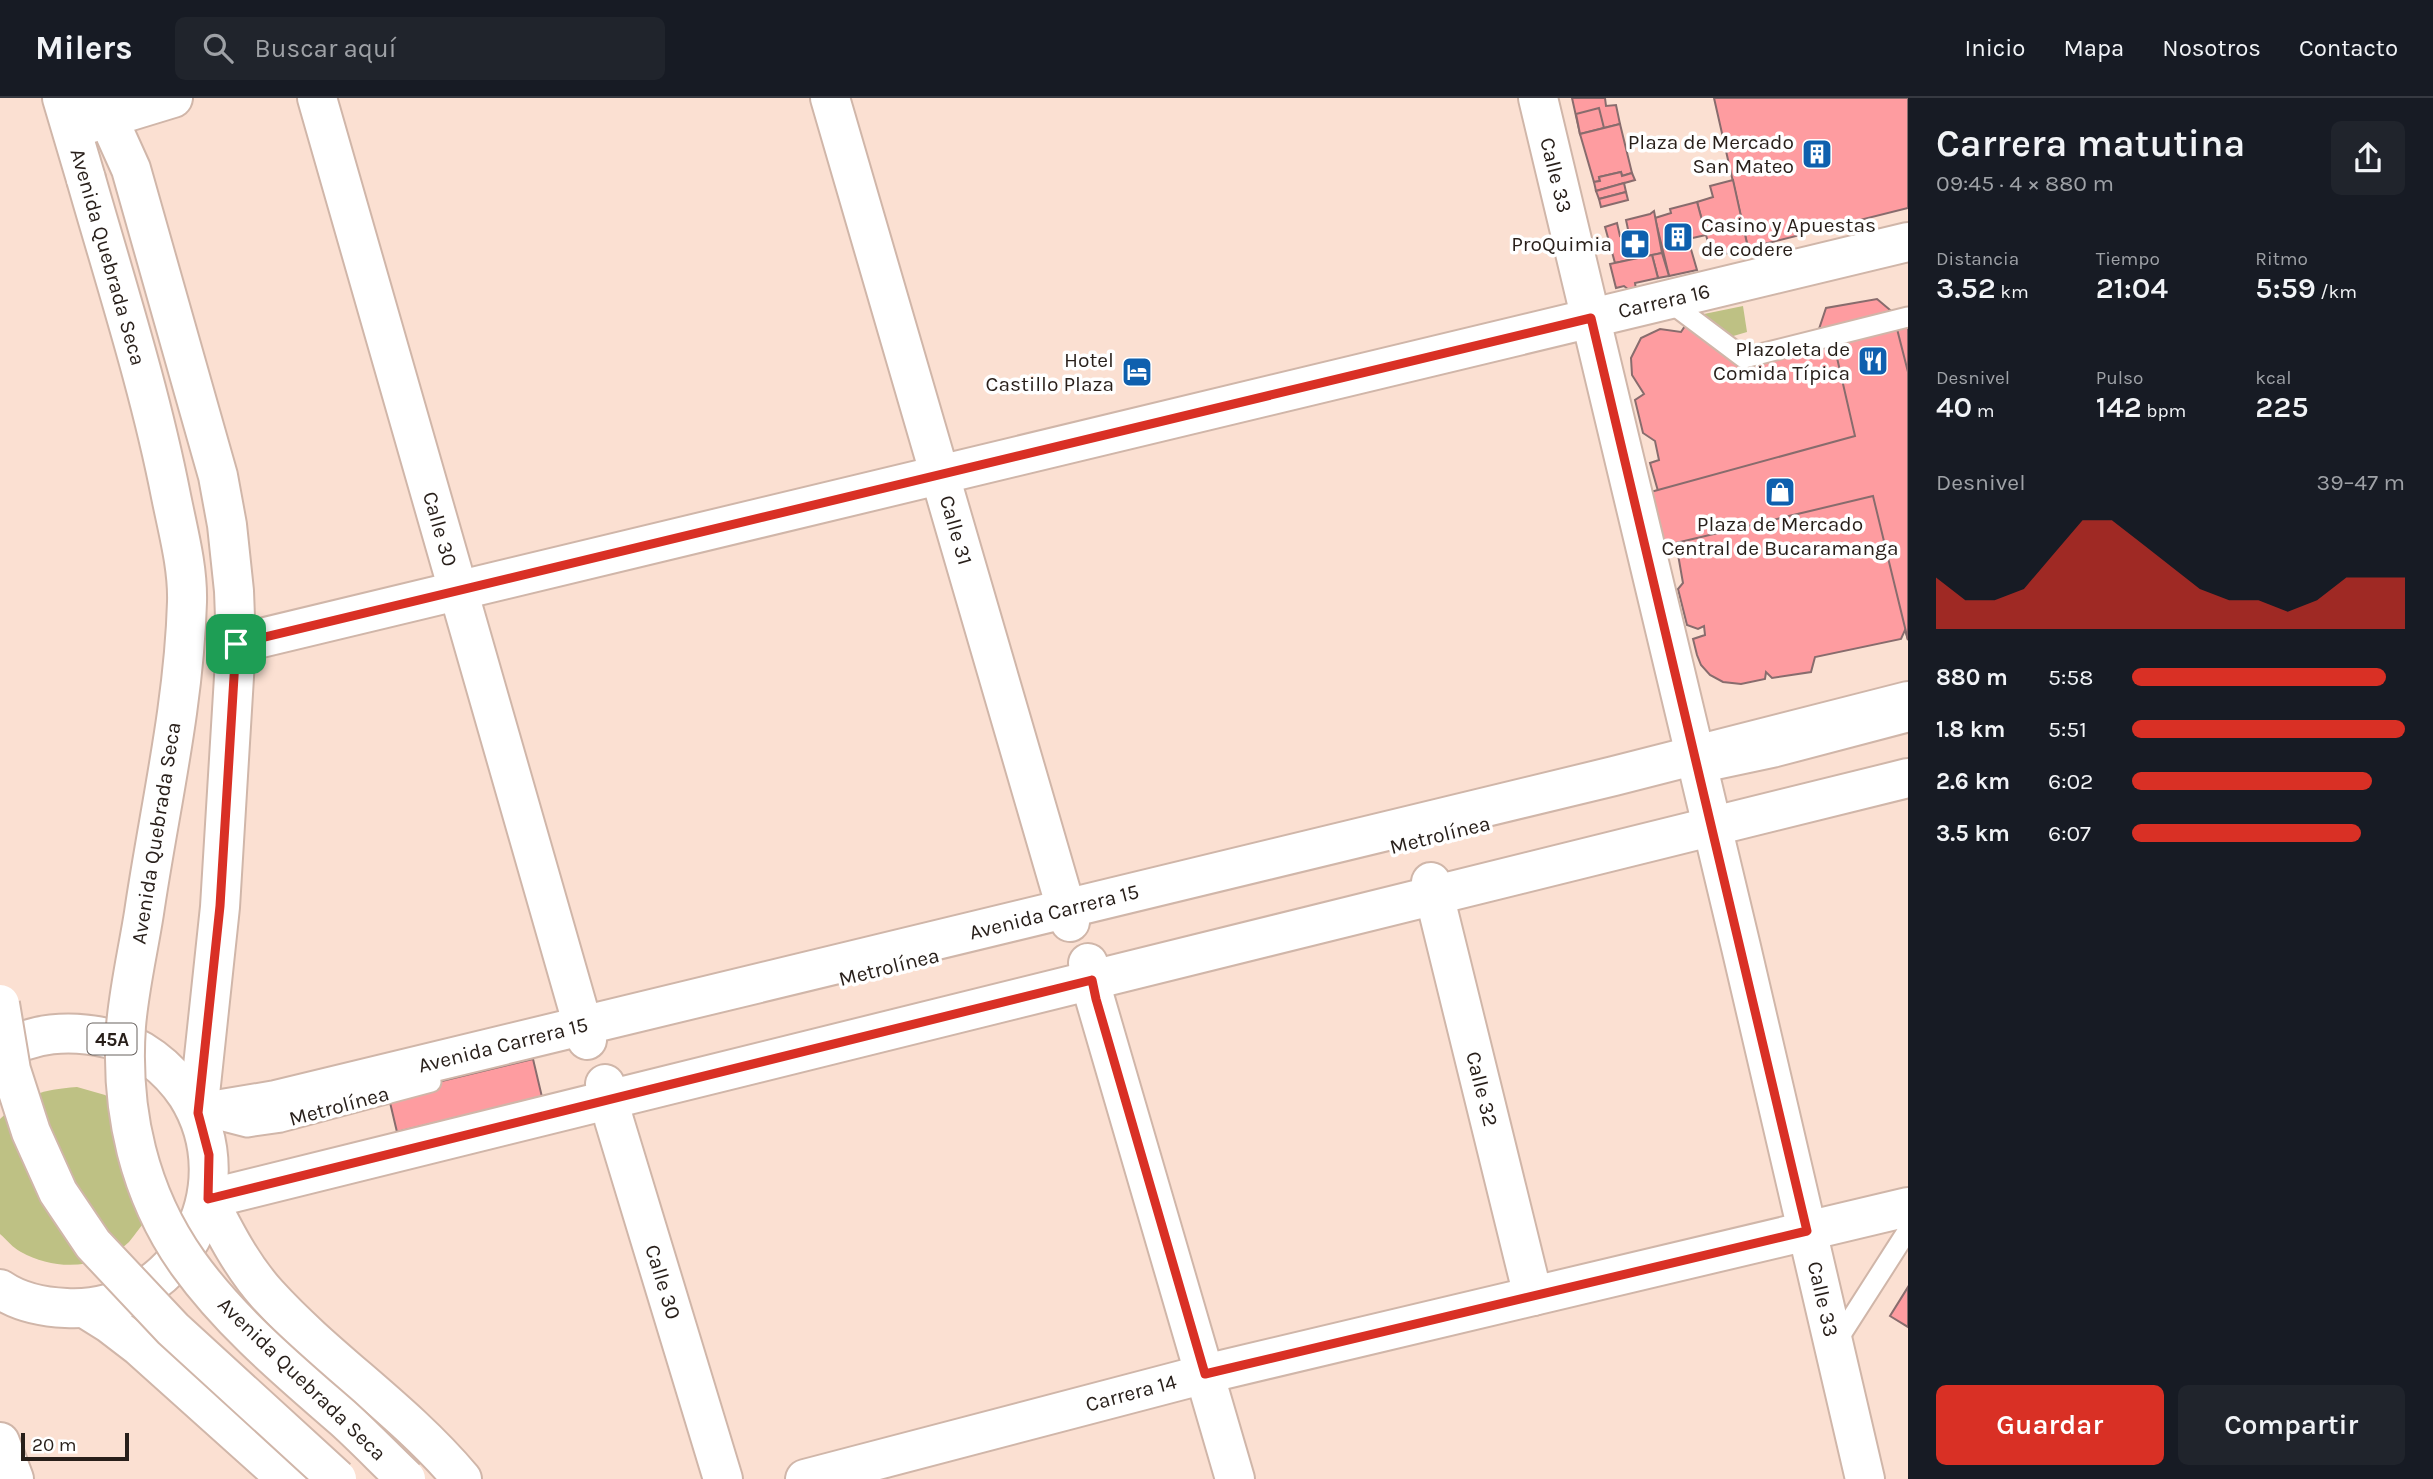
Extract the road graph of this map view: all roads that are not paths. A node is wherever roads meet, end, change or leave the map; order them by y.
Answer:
1 (173, 98) edge
2 (317, 98) edge
3 (830, 98) edge
4 (1538, 98) edge
5 (104, 108) edge
6 (67, 114) edge
7 (1908, 242) edge
8 (1667, 300) junction
9 (1908, 317) edge
10 (1591, 318) junction
11 (940, 475) junction
12 (458, 590) junction
13 (236, 644) junction
14 (1908, 701) edge
15 (1908, 722) edge
16 (1697, 764) junction
17 (1908, 764) edge
18 (1908, 778) edge
19 (1710, 820) junction
20 (1433, 889) junction
21 (1069, 916) junction
22 (1090, 972) junction
23 (1015, 980) dead end
24 (990, 986) dead end
25 (0, 1003) edge
26 (585, 1033) junction
27 (0, 1054) edge
28 (607, 1092) junction
29 (198, 1113) junction
30 (208, 1199) junction
31 (1908, 1207) edge
32 (1908, 1230) edge
33 (1807, 1231) junction
34 (0, 1289) edge
35 (1532, 1296) junction
36 (0, 1305) edge
37 (43, 1307) junction
38 (86, 1309) junction
39 (1834, 1346) junction
40 (1205, 1374) junction
41 (0, 1442) edge
42 (14, 1479) edge
43 (287, 1479) edge
44 (337, 1479) edge
45 (406, 1479) edge
46 (462, 1479) edge
47 (723, 1479) edge
48 (805, 1479) edge
49 (1236, 1479) edge
50 (1865, 1479) edge

1 - 5 main road
2 - 12 main road, Calle 30
3 - 11 main road, Calle 31
4 - 10 main road, Calle 33
5 - 6 main road
5 - 13 main road
6 - 45 main road, Avenida Quebrada Seca, bridge
7 - 8 main road, Carrera 16
8 - 9 lane
8 - 10 main road, Carrera 16
10 - 11 main road, Carrera 16
10 - 16 main road, Calle 33
11 - 12 main road, Carrera 16
11 - 21 main road, Calle 31
12 - 13 main road, Carrera 16
12 - 26 main road, Calle 30
13 - 29 main road
14 - 16 main road, Avenida Carrera 15
15 - 16 lane
16 - 19 main road, Calle 33
16 - 21 main road, Avenida Carrera 15
17 - 19 lane
18 - 19 main road
19 - 20 main road
19 - 33 main road, Calle 33
20 - 22 main road
20 - 35 main road, Calle 32
21 - 26 main road, Avenida Carrera 15
22 - 23 lane
22 - 28 main road
22 - 40 main road
24 - 28 lane, Metrolínea
25 - 44 main road, bridge
26 - 29 main road, Avenida Carrera 15
27 - 29 main road, 45A
28 - 30 main road
28 - 47 main road, Calle 30
29 - 30 main road, 45A
30 - 38 main road, 45A
30 - 46 main road
31 - 33 main road, Carrera 14
32 - 39 lane
33 - 35 main road, Carrera 14
33 - 39 main road, Calle 33
34 - 37 main road, 45A
35 - 40 main road, Carrera 14
36 - 37 main road, 45A
37 - 38 main road, 45A
38 - 43 main road
39 - 50 main road, Calle 33
40 - 48 main road, Carrera 14
40 - 49 main road
41 - 42 main road

